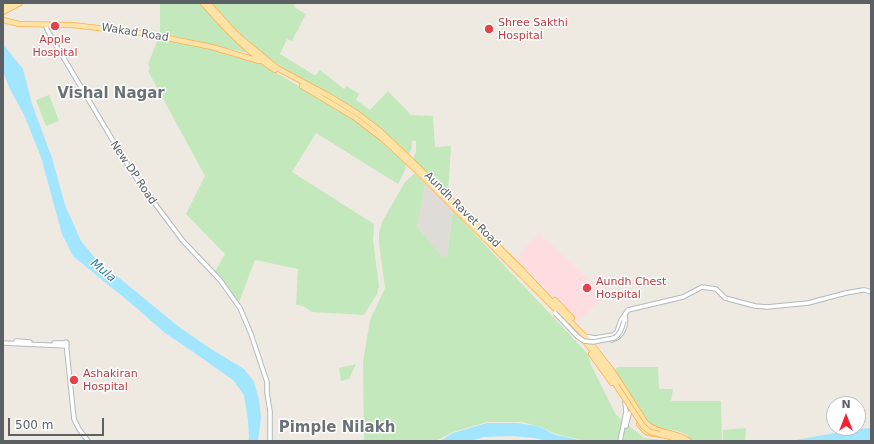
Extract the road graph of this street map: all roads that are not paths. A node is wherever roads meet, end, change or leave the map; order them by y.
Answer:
1 (12, 3) edge
2 (20, 3) edge
3 (206, 4) edge
4 (4, 10) edge
5 (4, 19) edge
6 (44, 24) junction
7 (213, 46) junction
8 (252, 55) junction
9 (265, 64) junction
10 (278, 67) dead end
11 (310, 85) junction
12 (871, 292) edge
13 (548, 303) junction
14 (625, 315) junction
15 (587, 338) junction
16 (599, 339) dead end
17 (3, 342) edge
18 (592, 348) junction
19 (597, 359) dead end
20 (615, 384) junction
21 (625, 390) junction
22 (630, 411) junction
23 (641, 417) junction
24 (667, 436) junction
25 (87, 441) edge
26 (270, 441) edge
27 (621, 441) edge
28 (684, 441) edge
29 (689, 441) edge

1 - 4 main road
2 - 4 main road
3 - 8 main road, Aundh Ravet Road
3 - 11 main road, Aundh Ravet Road
4 - 5 main road
5 - 6 main road, Wakad Road
6 - 7 main road, Wakad Road
6 - 9 main road, Wakad Road
6 - 26 main road, New DP Road
7 - 8 main road
7 - 8 main road
8 - 9 main road, Aundh Ravet Road
9 - 13 main road, Aundh Ravet Road
10 - 11 main road
11 - 15 main road, Aundh Ravet Road
12 - 14 main road
13 - 14 main road, bridge
13 - 18 main road, Aundh Ravet Road
14 - 15 main road
14 - 16 main road
14 - 18 main road
15 - 18 main road, Aundh Ravet Road
17 - 25 main road
18 - 20 main road, Aundh Ravet Road
18 - 20 main road
18 - 21 main road, Aundh Ravet Road
19 - 20 main road
20 - 22 main road
20 - 24 main road, bridge
21 - 22 main road
21 - 23 main road, Aundh Ravet Road
22 - 23 main road
22 - 24 main road
22 - 27 main road
23 - 29 main road, Aundh Ravet Road
24 - 28 main road

